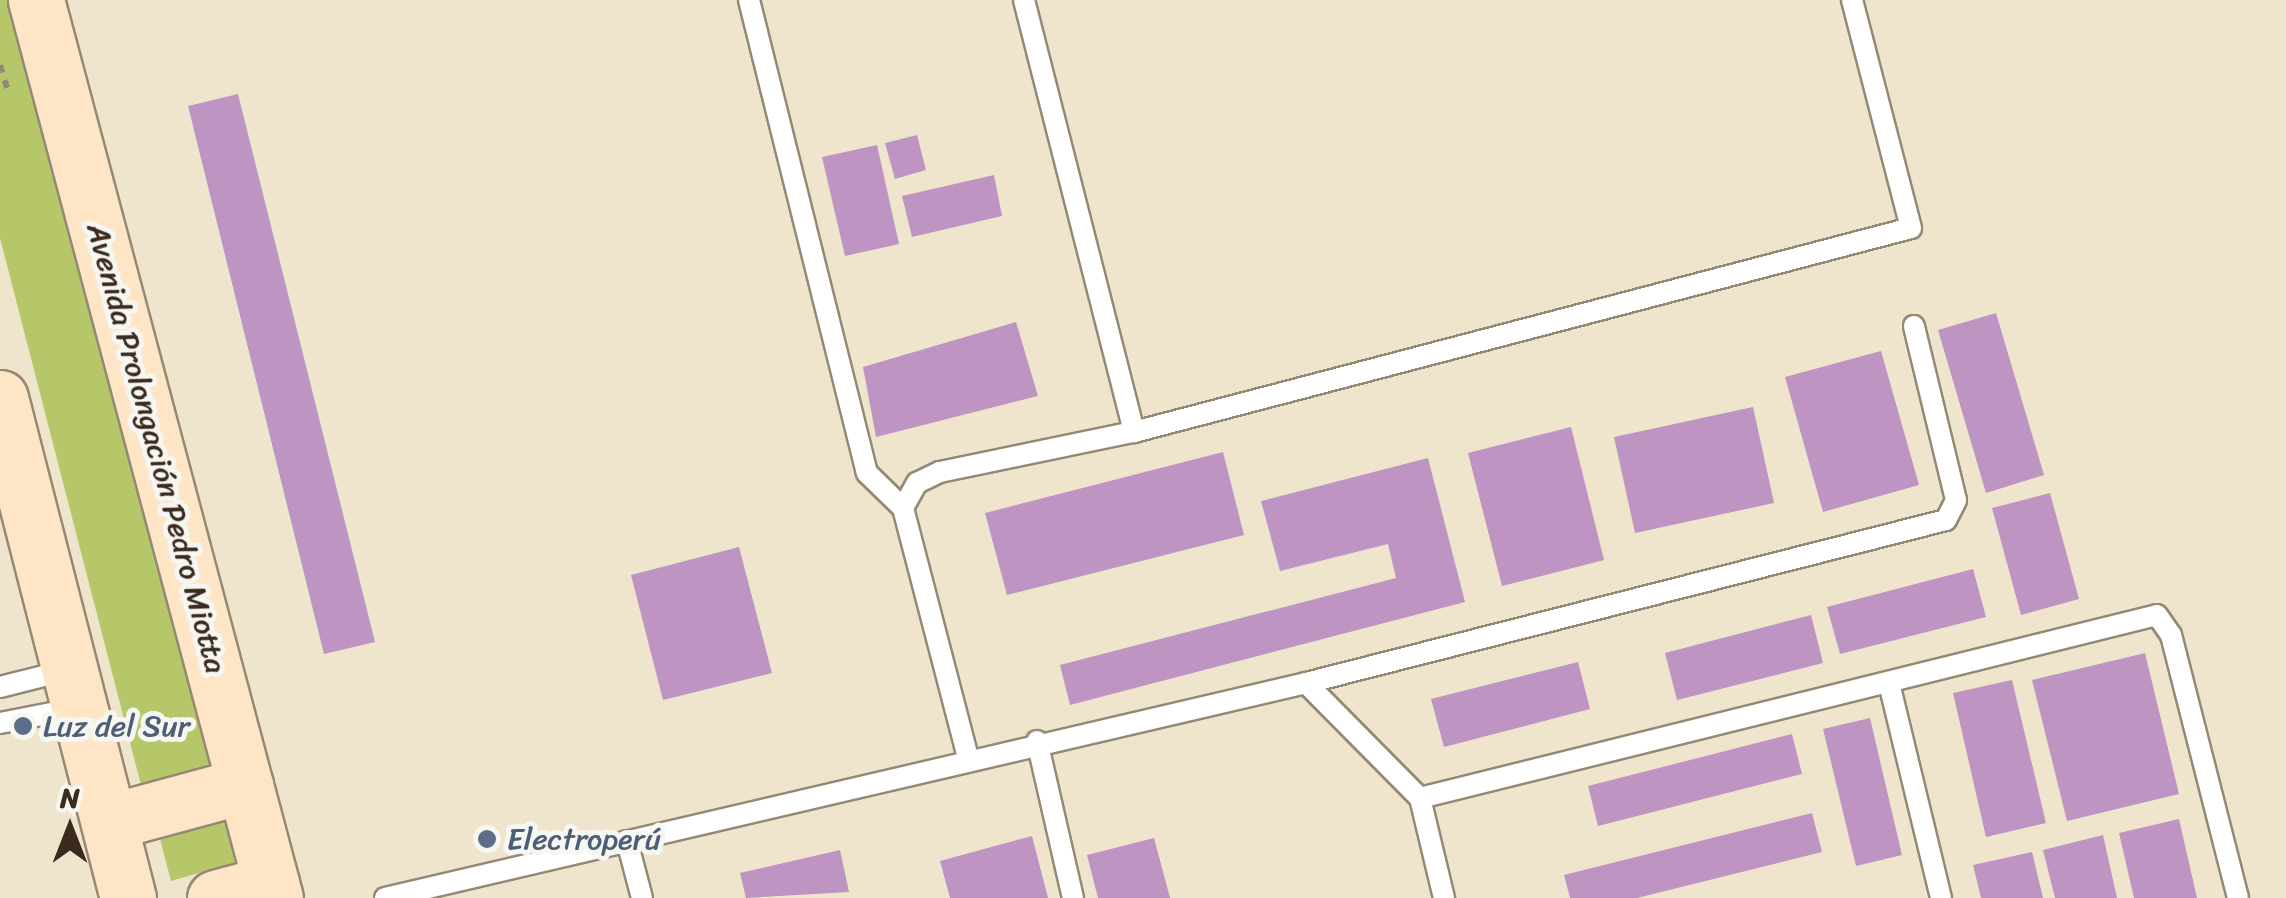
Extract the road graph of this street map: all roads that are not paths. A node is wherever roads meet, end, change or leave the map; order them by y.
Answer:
1 (36, 0) edge
2 (749, 0) edge
3 (1024, 0) edge
4 (1852, 0) edge
5 (1914, 326) dead end
6 (0, 398) edge
7 (1134, 432) junction
8 (903, 508) junction
9 (1306, 683) junction
10 (1889, 684) junction
11 (0, 687) edge
12 (74, 689) junction
13 (0, 723) edge
14 (1037, 741) junction
15 (968, 758) junction
16 (245, 785) junction
17 (1420, 798) junction
18 (108, 822) junction
19 (627, 841) junction
20 (281, 893) edge
21 (128, 898) edge
22 (215, 898) edge
23 (385, 898) edge
24 (642, 898) edge
25 (1073, 898) edge
26 (1444, 898) edge
27 (1941, 898) edge
28 (2238, 898) edge

1 - 16 main road, Avenida Prolongación Pedro Miotta
2 - 8 lane
3 - 7 lane
4 - 7 lane
5 - 9 lane
6 - 12 main road
7 - 8 lane
8 - 15 lane
9 - 14 lane
9 - 17 lane
10 - 17 lane
10 - 27 lane
10 - 28 lane
11 - 12 lane
12 - 13 lane
12 - 18 main road
14 - 15 lane
14 - 25 lane
15 - 19 lane
16 - 18 main road
16 - 20 main road, Avenida Prolongación Pedro Miotta
17 - 26 lane
18 - 21 main road
19 - 23 lane
19 - 24 lane
20 - 22 main road

